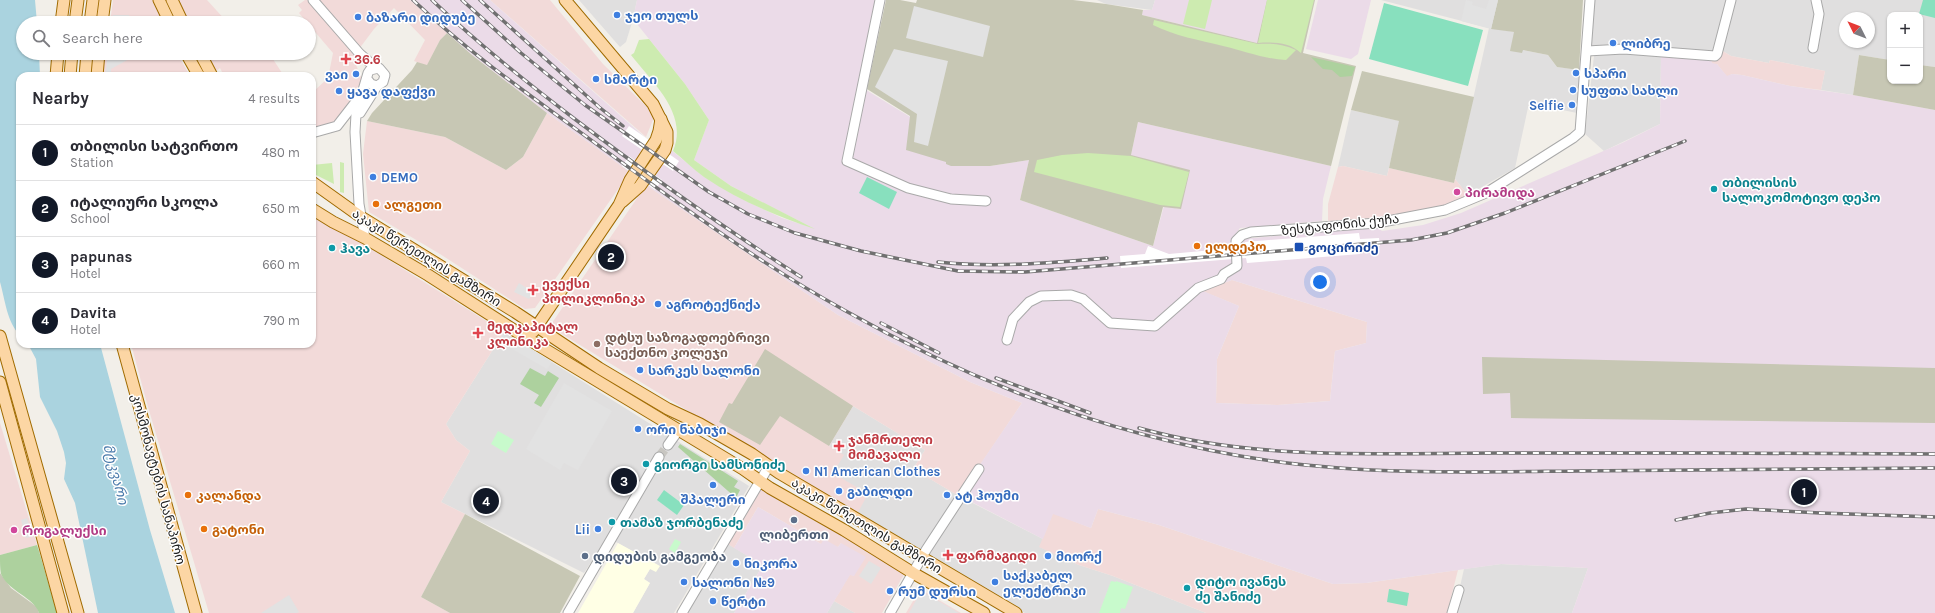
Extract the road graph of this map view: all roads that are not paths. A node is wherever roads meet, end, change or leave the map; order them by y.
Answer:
1 (64, 0) edge
2 (78, 0) edge
3 (93, 0) edge
4 (105, 0) edge
5 (159, 0) edge
6 (172, 0) edge
7 (313, 0) edge
8 (565, 0) edge
9 (880, 0) edge
10 (1590, 0) edge
11 (1731, 0) edge
12 (1816, 0) edge
13 (62, 16) edge
14 (76, 16) edge
15 (91, 16) edge
16 (103, 16) edge
17 (167, 16) edge
18 (180, 16) edge
19 (1813, 48) dead end
20 (1587, 51) junction
21 (360, 54) junction
22 (57, 60) edge
23 (71, 60) edge
24 (86, 60) edge
25 (98, 60) edge
26 (190, 60) edge
27 (204, 60) edge
28 (376, 68) junction
29 (56, 72) edge
30 (70, 72) edge
31 (85, 72) edge
32 (97, 72) edge
33 (198, 72) edge
34 (210, 72) edge
35 (367, 76) junction
36 (377, 86) junction
37 (361, 94) junction
38 (355, 124) junction
39 (316, 132) edge
40 (316, 185) edge
41 (986, 201) dead end
42 (316, 211) edge
43 (361, 217) junction
44 (366, 238) junction
45 (536, 326) junction
46 (0, 336) edge
47 (528, 339) junction
48 (1007, 340) dead end
49 (123, 348) edge
50 (0, 382) edge
51 (2, 394) edge
52 (678, 431) junction
53 (668, 445) tunnel mouth
54 (659, 458) tunnel mouth
55 (768, 466) junction
56 (979, 469) dead end
57 (760, 481) junction
58 (922, 558) junction
59 (913, 573) junction
60 (1459, 590) dead end
61 (64, 613) edge
62 (78, 613) edge
63 (196, 613) edge
64 (568, 613) edge
65 (682, 613) edge
66 (890, 613) edge
67 (984, 613) edge
68 (1016, 613) edge
69 (1452, 613) edge

1 - 13 main road
2 - 14 main road
3 - 15 main road
4 - 16 main road
5 - 17 main road
6 - 18 main road
7 - 21 street
8 - 45 main road
9 - 41 street
10 - 20 street, ზესტაფონის ქუჩა
11 - 20 street
12 - 19 street
20 - 48 street, ზესტაფონის ქუჩა
21 - 28 street
21 - 35 street
22 - 29 main road
23 - 30 main road
24 - 31 main road
25 - 32 main road
26 - 33 main road
27 - 34 main road
28 - 35 street
28 - 36 street
35 - 36 street
35 - 37 street
36 - 38 street
37 - 38 street
37 - 39 street
38 - 43 street
40 - 43 main road, აკაკი წერეთლის გამზირი
42 - 44 main road, აკაკი წერეთლის გამზირი
43 - 44 street
43 - 45 main road, აკაკი წერეთლის გამზირი
44 - 47 main road, აკაკი წერეთლის გამზირი
45 - 47 main road
45 - 55 main road, აკაკი წერეთლის გამზირი
46 - 62 main road
47 - 52 main road, აკაკი წერეთლის გამზირი
49 - 63 main road, კოსმონავტების სანაპირო
50 - 51 main road
51 - 61 main road
52 - 53 street
52 - 57 main road, აკაკი წერეთლის გამზირი
54 - 64 street
55 - 57 street
55 - 58 main road, აკაკი წერეთლის გამზირი
56 - 58 street
57 - 59 main road, აკაკი წერეთლის გამზირი
57 - 65 street
58 - 59 street
58 - 68 main road, აკაკი წერეთლის გამზირი
59 - 66 street
59 - 67 main road, აკაკი წერეთლის გამზირი
60 - 69 street

